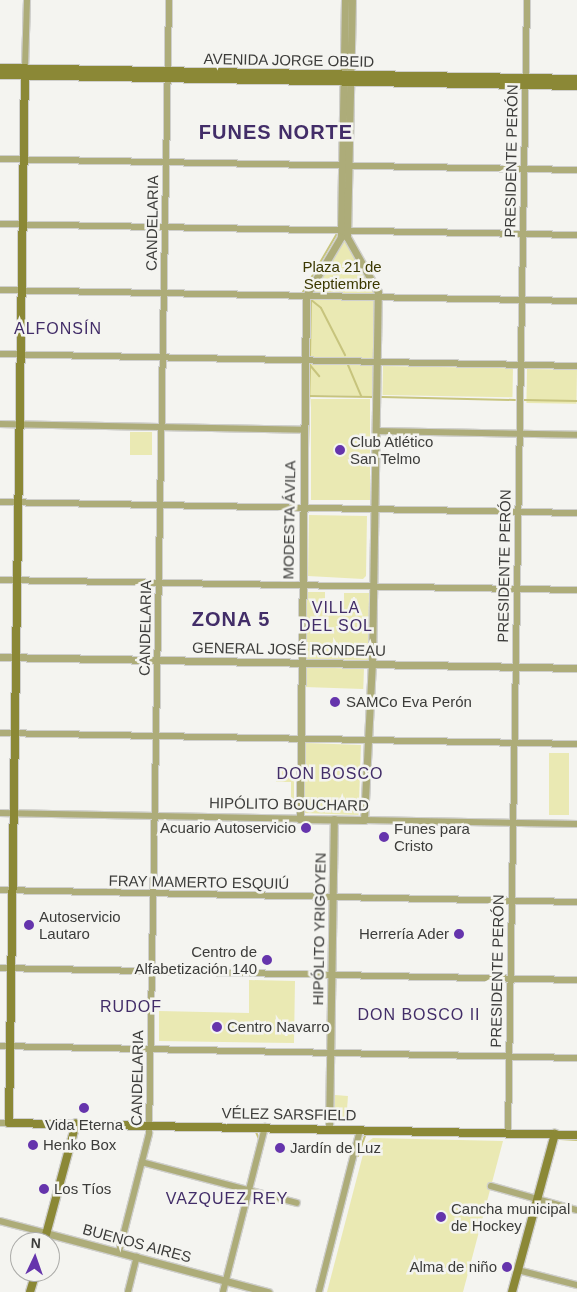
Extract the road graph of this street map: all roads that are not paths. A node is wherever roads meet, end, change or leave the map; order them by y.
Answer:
1 (27, 0) edge
2 (169, 0) edge
3 (345, 0) edge
4 (352, 0) edge
5 (527, 0) edge
6 (0, 68) edge
7 (25, 72) junction
8 (0, 75) edge
9 (168, 75) junction
10 (347, 78) junction
11 (577, 79) edge
12 (526, 82) junction
13 (577, 86) edge
14 (0, 159) edge
15 (24, 160) junction
16 (166, 162) junction
17 (346, 166) junction
18 (524, 169) junction
19 (577, 170) edge
20 (0, 224) edge
21 (23, 225) junction
22 (164, 228) junction
23 (344, 231) junction
24 (523, 234) junction
25 (577, 235) edge
26 (0, 290) edge
27 (22, 290) junction
28 (163, 293) junction
29 (306, 296) junction
30 (378, 297) junction
31 (522, 300) junction
32 (577, 302) edge
33 (0, 354) edge
34 (21, 355) junction
35 (162, 358) junction
36 (305, 360) junction
37 (377, 362) junction
38 (521, 364) junction
39 (577, 366) edge
40 (0, 424) edge
41 (20, 425) junction
42 (161, 427) junction
43 (304, 430) junction
44 (376, 430) junction
45 (520, 434) junction
46 (577, 435) edge
47 (0, 502) edge
48 (19, 503) junction
49 (160, 505) junction
50 (303, 508) junction
51 (375, 509) junction
52 (518, 512) junction
53 (577, 514) edge
54 (0, 580) edge
55 (18, 580) junction
56 (158, 583) junction
57 (302, 585) junction
58 (373, 586) junction
59 (517, 589) junction
60 (577, 590) edge
61 (0, 657) edge
62 (17, 658) junction
63 (157, 660) junction
64 (300, 663) junction
65 (372, 664) junction
66 (516, 667) junction
67 (577, 668) edge
68 (0, 734) edge
69 (16, 734) junction
70 (156, 736) junction
71 (300, 739) junction
72 (368, 740) junction
73 (515, 742) junction
74 (577, 744) edge
75 (0, 813) edge
76 (14, 813) junction
77 (154, 815) junction
78 (300, 819) junction
79 (334, 820) junction
80 (364, 820) junction
81 (513, 823) junction
82 (577, 824) edge
83 (0, 890) edge
84 (13, 890) junction
85 (153, 893) junction
86 (333, 897) junction
87 (512, 901) junction
88 (577, 902) edge
89 (0, 968) edge
90 (12, 968) junction
91 (152, 972) junction
92 (332, 975) junction
93 (511, 979) junction
94 (577, 980) edge
95 (0, 1046) edge
96 (10, 1046) junction
97 (150, 1049) junction
98 (331, 1053) junction
99 (510, 1057) junction
100 (577, 1058) edge
101 (0, 1123) edge
102 (9, 1123) junction
103 (76, 1124) junction
104 (149, 1125) junction
105 (264, 1128) junction
106 (329, 1129) junction
107 (360, 1130) junction
108 (508, 1133) junction
109 (555, 1134) junction
110 (577, 1135) edge
111 (142, 1162) junction
112 (491, 1186) dead end
113 (249, 1190) junction
114 (538, 1199) junction
115 (297, 1203) dead end
116 (577, 1210) edge
117 (0, 1221) edge
118 (42, 1232) edge
119 (46, 1232) edge
120 (60, 1237) edge
121 (118, 1252) junction
122 (137, 1257) junction
123 (518, 1270) junction
124 (226, 1281) junction
125 (577, 1285) edge
126 (128, 1292) edge
127 (223, 1292) edge
128 (268, 1292) edge
129 (319, 1292) edge
130 (512, 1292) edge

1 - 7 street
2 - 9 street, CANDELARIA
3 - 10 street
4 - 10 street
5 - 12 street, PRESIDENTE PERÓN
6 - 7 main road, AVENIDA JORGE OBEID
7 - 8 main road, AVENIDA JORGE OBEID
7 - 9 main road, AVENIDA JORGE OBEID
7 - 15 main road
9 - 10 main road, AVENIDA JORGE OBEID
9 - 16 street, CANDELARIA
10 - 12 main road, AVENIDA JORGE OBEID
10 - 17 street
11 - 12 main road, AVENIDA JORGE OBEID
12 - 13 main road, AVENIDA JORGE OBEID
12 - 18 street, PRESIDENTE PERÓN
14 - 15 street
15 - 16 street
15 - 21 main road
16 - 17 street
16 - 22 street, CANDELARIA
17 - 18 street
17 - 23 street
18 - 19 street
18 - 24 street, PRESIDENTE PERÓN
20 - 21 street
21 - 22 street
21 - 27 main road
22 - 23 street
22 - 28 street, CANDELARIA
23 - 24 street
23 - 29 street, MODESTA ÁVILA
23 - 30 street
24 - 25 street
24 - 31 street, PRESIDENTE PERÓN
26 - 27 street
27 - 28 street
27 - 34 main road
28 - 29 street
28 - 35 street, CANDELARIA
29 - 30 street
29 - 36 street, MODESTA ÁVILA
30 - 31 street
30 - 37 street
31 - 32 street
31 - 38 street, PRESIDENTE PERÓN
33 - 34 street
34 - 35 street
34 - 41 main road
35 - 36 street
35 - 42 street, CANDELARIA
36 - 37 street
36 - 43 street, MODESTA ÁVILA
37 - 38 street
37 - 44 street
38 - 39 street
38 - 45 street, PRESIDENTE PERÓN
40 - 41 street
41 - 42 street
41 - 48 main road
42 - 43 street
42 - 49 street, CANDELARIA
43 - 50 street, MODESTA ÁVILA
44 - 45 street
44 - 51 street
45 - 46 street
45 - 52 street, PRESIDENTE PERÓN
47 - 48 street
48 - 49 street
48 - 55 main road
49 - 50 street
49 - 56 street, CANDELARIA
50 - 51 street
50 - 57 street, MODESTA ÁVILA
51 - 52 street
51 - 58 street
52 - 53 street
52 - 59 street, PRESIDENTE PERÓN
54 - 55 street
55 - 56 street
55 - 62 main road
56 - 57 street
56 - 63 street, CANDELARIA
57 - 58 street
57 - 64 street, MODESTA ÁVILA
58 - 59 street
58 - 65 street
59 - 60 street
59 - 66 street, PRESIDENTE PERÓN
61 - 62 street, GENERAL JOSÉ RONDEAU
62 - 63 street, GENERAL JOSÉ RONDEAU
62 - 69 main road
63 - 64 street, GENERAL JOSÉ RONDEAU
63 - 70 street, CANDELARIA
64 - 65 street, GENERAL JOSÉ RONDEAU
64 - 71 street, MODESTA ÁVILA
65 - 66 street, GENERAL JOSÉ RONDEAU
65 - 72 street
66 - 67 street, GENERAL JOSÉ RONDEAU
66 - 73 street, PRESIDENTE PERÓN
68 - 69 street
69 - 70 street
69 - 76 main road
70 - 71 street
70 - 77 street, CANDELARIA
71 - 72 street
71 - 78 street, MODESTA ÁVILA
72 - 73 street
72 - 80 street
73 - 74 street
73 - 81 street, PRESIDENTE PERÓN
75 - 76 street, HIPÓLITO BOUCHARD
76 - 77 street, HIPÓLITO BOUCHARD
76 - 84 main road
77 - 78 street, HIPÓLITO BOUCHARD
77 - 85 street, CANDELARIA
78 - 79 street, HIPÓLITO BOUCHARD
79 - 80 street, HIPÓLITO BOUCHARD
79 - 86 street, HIPÓLITO YRIGOYEN
80 - 81 street, HIPÓLITO BOUCHARD
81 - 82 street, HIPÓLITO BOUCHARD
81 - 87 street, PRESIDENTE PERÓN
83 - 84 street, FRAY MAMERTO ESQUIÚ
84 - 85 street, FRAY MAMERTO ESQUIÚ
84 - 90 main road
85 - 86 street, FRAY MAMERTO ESQUIÚ
85 - 91 street, CANDELARIA
86 - 87 street, FRAY MAMERTO ESQUIÚ
86 - 92 street, HIPÓLITO YRIGOYEN
87 - 88 street, FRAY MAMERTO ESQUIÚ
87 - 93 street, PRESIDENTE PERÓN
89 - 90 street
90 - 91 street
90 - 96 main road
91 - 92 street
91 - 97 street, CANDELARIA
92 - 93 street
92 - 98 street, HIPÓLITO YRIGOYEN
93 - 94 street
93 - 99 street, PRESIDENTE PERÓN
95 - 96 street
96 - 97 street
96 - 102 main road
97 - 98 street
97 - 104 street, CANDELARIA
98 - 99 street
98 - 106 street, HIPÓLITO YRIGOYEN
99 - 100 street
99 - 108 street, PRESIDENTE PERÓN
101 - 102 street, VÉLEZ SARSFIELD
102 - 103 main road, VÉLEZ SARSFIELD
103 - 104 main road, VÉLEZ SARSFIELD
103 - 119 main road
104 - 105 main road, VÉLEZ SARSFIELD
104 - 111 street, CANDELARIA
105 - 106 main road, VÉLEZ SARSFIELD
105 - 113 street
106 - 107 main road, VÉLEZ SARSFIELD
107 - 108 main road, VÉLEZ SARSFIELD
107 - 129 street
108 - 109 main road, VÉLEZ SARSFIELD
109 - 110 main road, VÉLEZ SARSFIELD
109 - 114 main road
111 - 113 street
111 - 121 street, CANDELARIA
112 - 114 street
113 - 115 street
113 - 124 street
114 - 116 street
114 - 123 main road
117 - 118 street, BUENOS AIRES
120 - 121 street, BUENOS AIRES
121 - 122 street, BUENOS AIRES
122 - 124 street, BUENOS AIRES
122 - 126 street
123 - 125 street
123 - 130 main road
124 - 127 street
124 - 128 street, BUENOS AIRES

